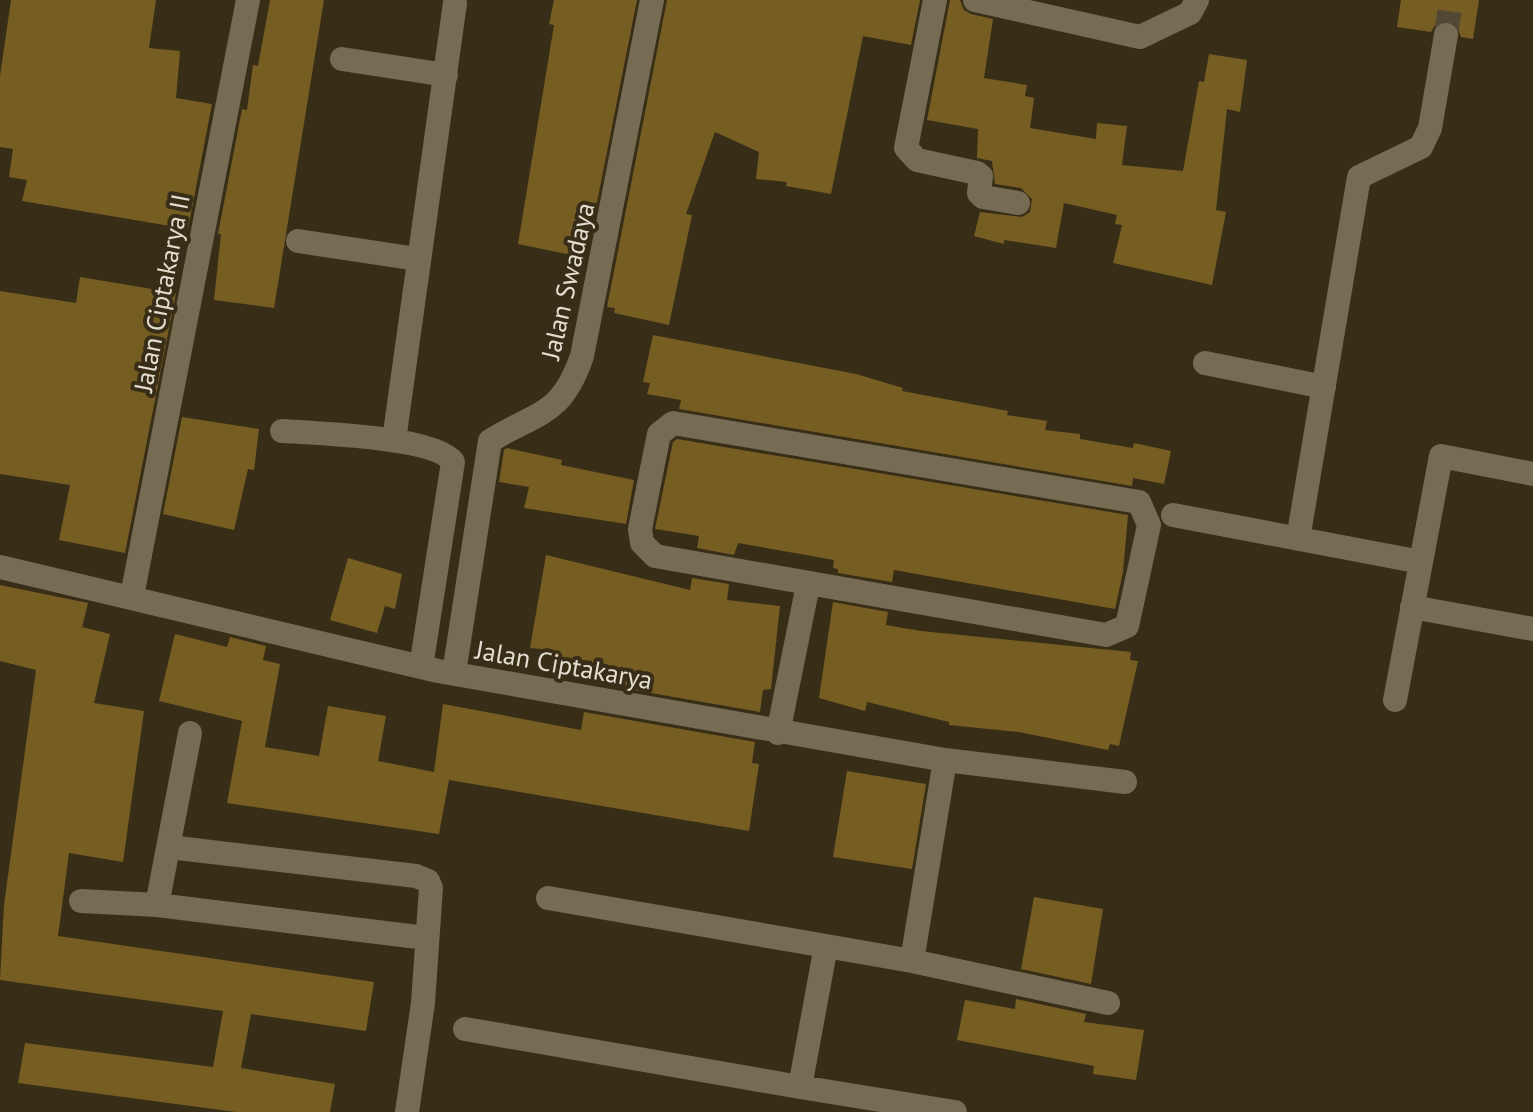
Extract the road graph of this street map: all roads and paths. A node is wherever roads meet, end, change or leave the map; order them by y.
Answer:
1 (248, 0) edge
2 (652, 0) edge
3 (935, 0) edge
4 (975, 0) edge
5 (1197, 0) edge
6 (455, 3) dead end
7 (1446, 35) tunnel mouth
8 (342, 59) dead end
9 (446, 75) junction
10 (1018, 203) dead end
11 (298, 241) dead end
12 (417, 259) junction
13 (1205, 363) dead end
14 (1324, 387) junction
15 (282, 431) dead end
16 (394, 440) junction
17 (1533, 474) edge
18 (1173, 515) dead end
19 (1298, 539) junction
20 (1421, 562) junction
21 (0, 567) edge
22 (808, 585) junction
23 (132, 596) junction
24 (1412, 607) junction
25 (1533, 629) edge
26 (421, 667) junction
27 (454, 673) junction
28 (1395, 700) dead end
29 (190, 733) dead end
30 (778, 733) junction
31 (945, 760) junction
32 (1125, 782) dead end
33 (169, 847) junction
34 (548, 898) dead end
35 (81, 901) dead end
36 (157, 905) junction
37 (426, 938) junction
38 (826, 946) junction
39 (912, 961) junction
40 (1108, 1003) dead end
41 (465, 1029) dead end
42 (800, 1087) junction
43 (407, 1112) edge
44 (955, 1112) edge

1 - 23 street, Jalan Ciptakarya II
2 - 27 street, Jalan Swadaya
3 - 10 street
4 - 5 street
6 - 9 street
7 - 14 street
8 - 9 street
9 - 12 street
11 - 12 street
12 - 16 street
13 - 14 street
14 - 19 street
15 - 16 street
16 - 26 street
17 - 20 street
18 - 19 street
19 - 20 street
20 - 24 street
21 - 23 street, Jalan Ciptakarya
22 - 22 street
22 - 30 street
23 - 26 street, Jalan Ciptakarya
24 - 25 street
24 - 28 street
26 - 27 street, Jalan Ciptakarya
27 - 30 street, Jalan Ciptakarya
29 - 33 street
30 - 31 street, Jalan Ciptakarya
31 - 32 street, Jalan Ciptakarya
31 - 39 street
33 - 36 street
33 - 37 street
34 - 38 street
35 - 36 street
36 - 37 street
37 - 43 street
38 - 39 street
38 - 42 street
39 - 40 street
41 - 42 street
42 - 44 street

